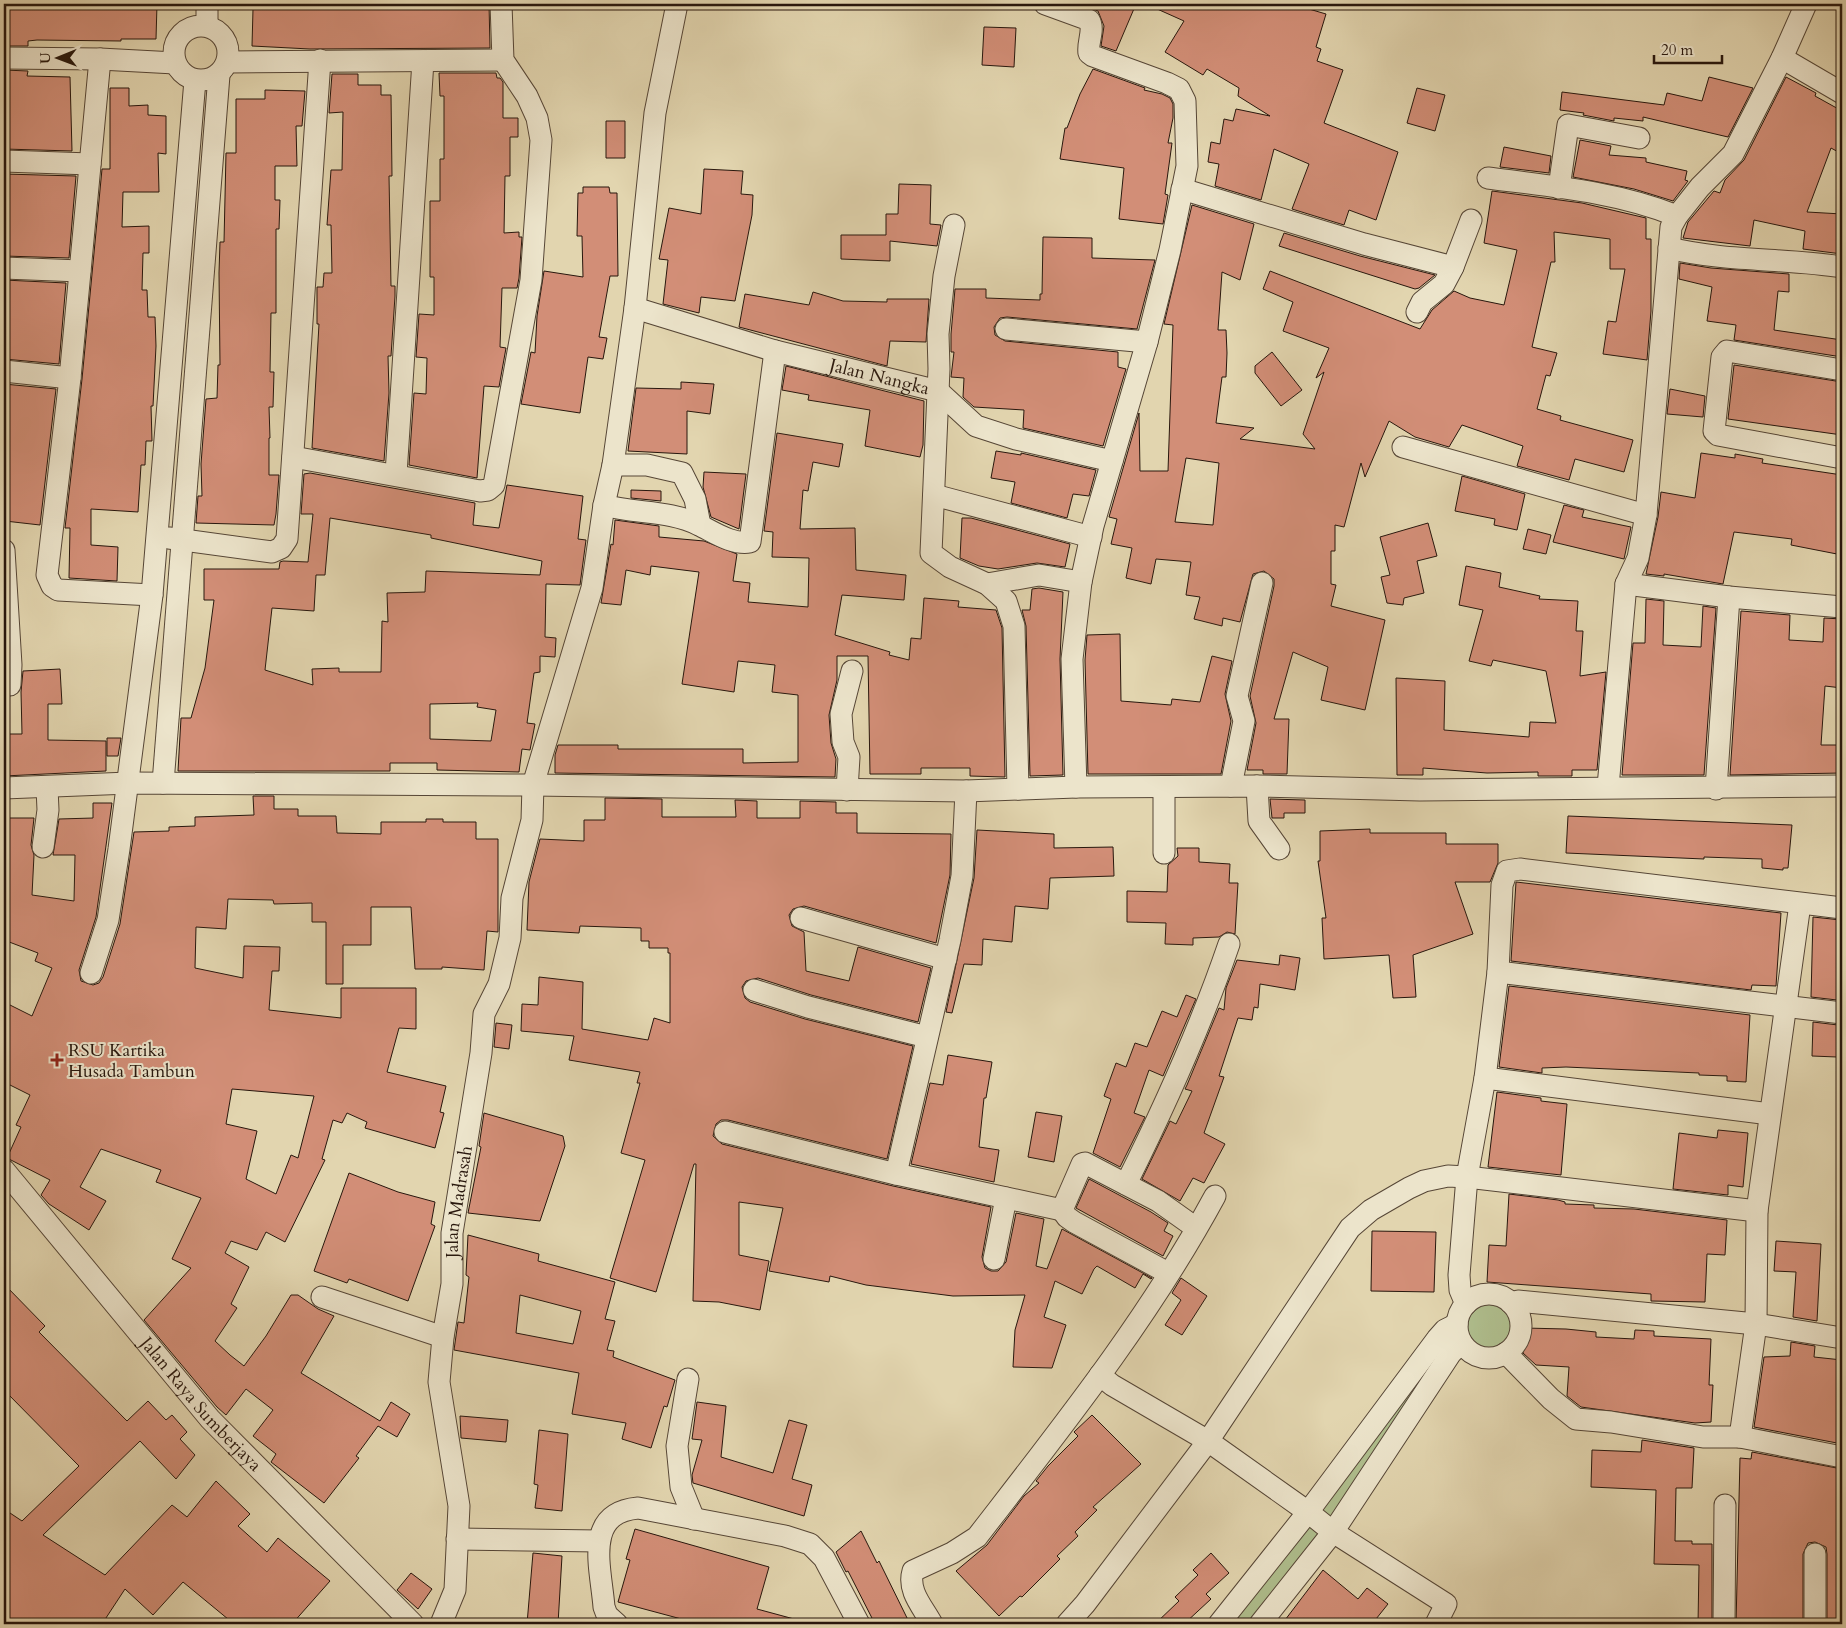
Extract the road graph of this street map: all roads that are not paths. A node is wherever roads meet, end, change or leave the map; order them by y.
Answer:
1 (207, 4) edge
2 (501, 4) edge
3 (677, 4) edge
4 (1045, 4) edge
5 (1806, 4) edge
6 (207, 26) junction
7 (4, 58) edge
8 (1782, 58) junction
9 (100, 59) junction
10 (320, 60) junction
11 (503, 60) junction
12 (423, 61) junction
13 (175, 63) junction
14 (223, 68) junction
15 (195, 80) junction
16 (1842, 94) edge
17 (1639, 138) dead end
18 (4, 161) edge
19 (90, 164) junction
20 (1488, 178) dead end
21 (1559, 188) junction
22 (1182, 189) junction
23 (1677, 216) junction
24 (1471, 220) dead end
25 (954, 225) dead end
26 (182, 237) junction
27 (205, 239) junction
28 (1670, 248) junction
29 (1453, 267) junction
30 (1842, 267) edge
31 (4, 268) edge
32 (80, 271) junction
33 (635, 308) junction
34 (1417, 312) dead end
35 (1006, 329) dead end
36 (1148, 342) junction
37 (775, 351) junction
38 (1842, 370) edge
39 (4, 371) edge
40 (70, 378) junction
41 (169, 386) junction
42 (194, 389) junction
43 (938, 391) junction
44 (1403, 447) dead end
45 (292, 457) junction
46 (1842, 458) edge
47 (1112, 462) junction
48 (613, 465) junction
49 (396, 474) junction
50 (934, 496) junction
51 (604, 505) junction
52 (1646, 515) junction
53 (700, 525) junction
54 (156, 535) junction
55 (1091, 537) junction
56 (182, 541) junction
57 (4, 550) edge
58 (1080, 582) junction
59 (1262, 583) dead end
60 (987, 584) junction
61 (1626, 584) junction
62 (152, 595) junction
63 (1729, 597) junction
64 (1842, 607) edge
65 (852, 671) dead end
66 (10, 685) dead end
67 (129, 783) junction
68 (163, 783) junction
69 (533, 785) junction
70 (1231, 786) junction
71 (1257, 786) junction
72 (1842, 786) edge
73 (1076, 787) junction
74 (1164, 787) junction
75 (1608, 787) junction
76 (4, 788) edge
77 (47, 788) junction
78 (1018, 789) junction
79 (1716, 789) junction
80 (847, 790) junction
81 (966, 791) junction
82 (43, 847) dead end
83 (1279, 849) dead end
84 (1164, 853) dead end
85 (1800, 904) junction
86 (1842, 908) edge
87 (801, 918) dead end
88 (1230, 944) dead end
89 (946, 959) junction
90 (1498, 972) junction
91 (91, 973) dead end
92 (754, 990) dead end
93 (1786, 1005) junction
94 (1842, 1012) edge
95 (928, 1037) junction
96 (1485, 1078) junction
97 (1770, 1114) junction
98 (725, 1132) dead end
99 (4, 1170) edge
100 (896, 1174) junction
101 (1468, 1177) junction
102 (1126, 1184) junction
103 (1215, 1196) dead end
104 (1006, 1198) junction
105 (1062, 1210) junction
106 (1757, 1211) junction
107 (1196, 1228) junction
108 (994, 1259) dead end
109 (1168, 1273) junction
110 (322, 1297) dead end
111 (1511, 1303) junction
112 (1466, 1304) junction
113 (1756, 1324) junction
114 (1459, 1333) junction
115 (443, 1337) junction
116 (1842, 1338) edge
117 (1506, 1353) junction
118 (1100, 1375) junction
119 (688, 1379) dead end
120 (1740, 1437) junction
121 (1208, 1441) junction
122 (1842, 1457) edge
123 (1725, 1505) dead end
124 (1308, 1512) junction
125 (694, 1519) junction
126 (1333, 1532) junction
127 (457, 1539) junction
128 (599, 1541) junction
129 (1815, 1554) dead end
130 (413, 1624) edge
131 (441, 1624) edge
132 (617, 1624) edge
133 (859, 1624) edge
134 (932, 1624) edge
135 (1067, 1624) edge
136 (1219, 1624) edge
137 (1260, 1624) edge
138 (1436, 1624) edge
139 (1724, 1624) edge
140 (1814, 1624) edge

1 - 6 street
2 - 11 street
3 - 33 street, Jalan Madrasah
4 - 22 street
5 - 8 street
6 - 13 street
6 - 14 street
7 - 9 street
8 - 16 street
8 - 23 street
9 - 13 street
9 - 19 street
10 - 12 street
10 - 14 street
10 - 45 street
11 - 12 street
11 - 49 street
12 - 49 street
13 - 15 street
14 - 15 street
14 - 27 street
15 - 26 street
17 - 21 street
18 - 19 street
19 - 32 street
20 - 21 street
21 - 23 street
22 - 29 street
22 - 36 street
23 - 28 street
24 - 29 street
25 - 43 street
26 - 27 street
26 - 41 street
27 - 42 street
28 - 30 street
28 - 52 street
29 - 34 street
31 - 32 street
32 - 40 street
33 - 37 street, Jalan Nangka
33 - 48 street, Jalan Madrasah
35 - 36 street
36 - 47 street
37 - 43 street, Jalan Nangka
37 - 53 street
38 - 46 street
39 - 40 street
40 - 62 street
41 - 42 street
41 - 54 street
42 - 56 street
43 - 47 street, Jalan Nangka
43 - 50 street
44 - 52 street
45 - 49 street
45 - 56 street
47 - 55 street
48 - 51 street, Jalan Madrasah
48 - 53 street
50 - 55 street
50 - 60 street
51 - 53 street
51 - 69 street, Jalan Madrasah
52 - 61 street
54 - 56 street
54 - 62 street
55 - 58 street
56 - 68 street
57 - 66 street
58 - 60 street
58 - 73 street
59 - 70 street
60 - 78 street
61 - 63 street
61 - 75 street
62 - 67 street
63 - 64 street
63 - 79 street
65 - 80 street
67 - 68 street
67 - 77 street
67 - 91 street
68 - 69 street
69 - 80 street
69 - 115 street, Jalan Madrasah
70 - 71 street
70 - 74 street
71 - 75 street
71 - 83 street
72 - 79 street
73 - 74 street
73 - 78 street
74 - 84 street
75 - 79 street
76 - 77 street
77 - 82 street
78 - 81 street
80 - 81 street
81 - 89 street
85 - 86 street
85 - 90 street
85 - 93 street
87 - 89 street
88 - 102 street
89 - 95 street
90 - 93 street
90 - 96 street
92 - 95 street
93 - 94 street
93 - 97 street
95 - 100 street
96 - 97 street
96 - 101 street
97 - 106 street
98 - 100 street
99 - 130 street, Jalan Raya Sumberjaya
100 - 104 street
101 - 106 street
101 - 112 street
101 - 121 street
102 - 105 street
102 - 107 street
103 - 107 street
104 - 105 street
104 - 108 street
105 - 109 street
106 - 113 street
107 - 109 street
109 - 118 street
110 - 115 street
111 - 112 street
111 - 113 street
111 - 117 street
112 - 114 street
113 - 116 street
113 - 120 street
114 - 117 street
114 - 124 street
114 - 126 street
115 - 127 street, Jalan Madrasah
117 - 120 street
118 - 121 street
118 - 134 street
119 - 125 street
120 - 122 street
121 - 124 street
121 - 135 street
123 - 139 street
124 - 126 street
124 - 136 street
125 - 128 street
125 - 133 street
126 - 137 street
126 - 138 street
127 - 128 street
127 - 131 street, Jalan Madrasah
128 - 132 street
129 - 140 street

